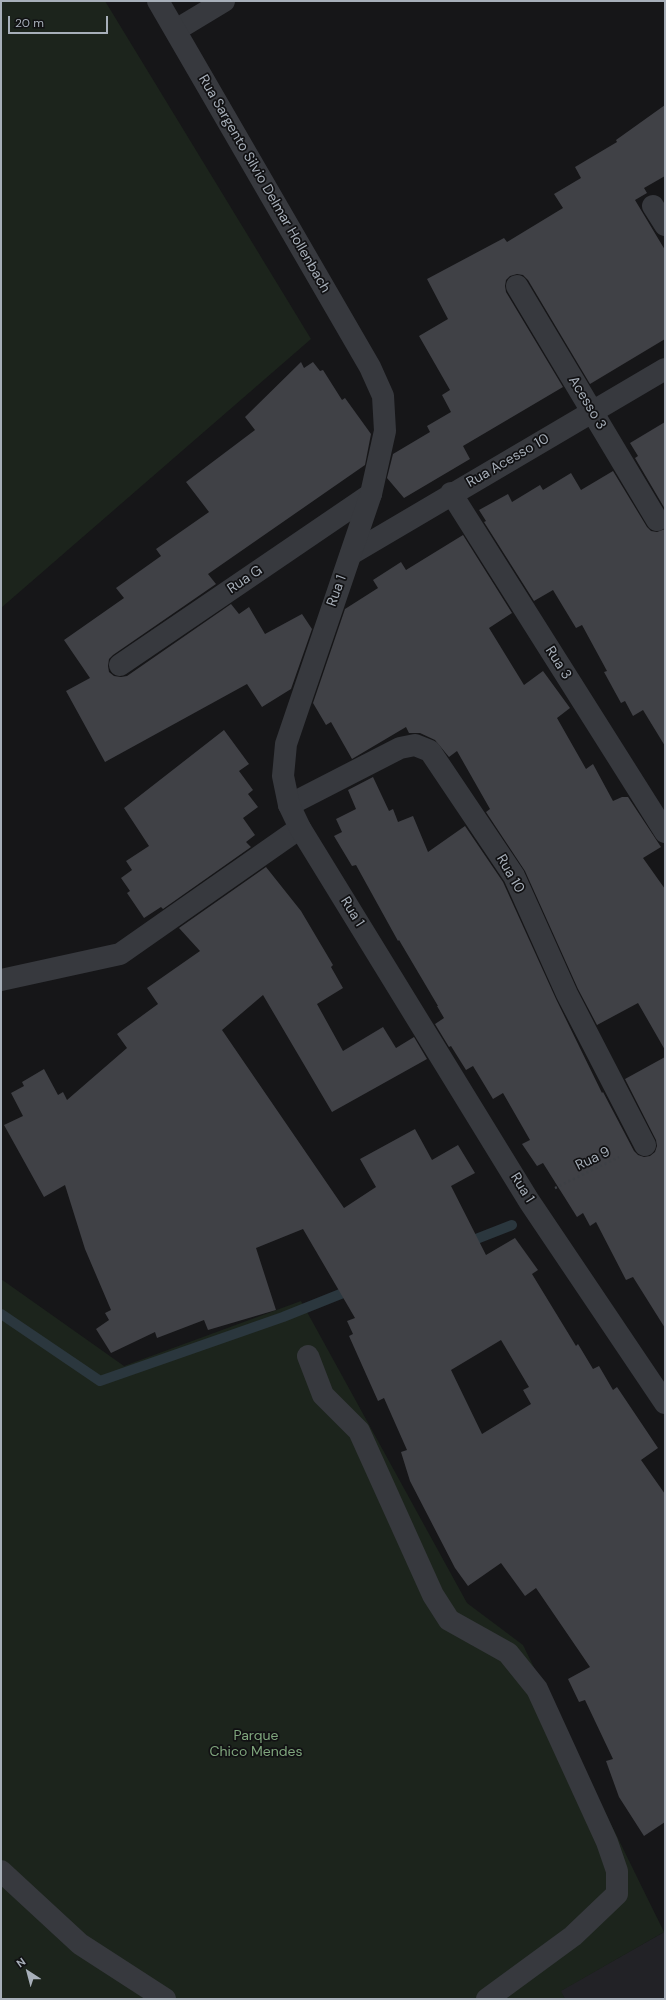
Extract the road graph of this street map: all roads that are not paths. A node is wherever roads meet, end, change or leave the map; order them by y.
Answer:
1 (158, 1) edge
2 (224, 1) edge
3 (176, 30) junction
4 (653, 206) dead end
5 (665, 225) edge
6 (517, 286) dead end
7 (370, 366) joint
8 (665, 369) edge
9 (593, 412) junction
10 (451, 493) junction
11 (371, 494) junction
12 (657, 520) dead end
13 (351, 554) junction
14 (120, 665) dead end
15 (289, 805) junction
16 (300, 828) junction
17 (665, 832) edge
18 (1, 980) edge
19 (645, 1145) road end
20 (308, 1356) dead end
21 (665, 1403) edge
22 (1, 1870) edge
23 (165, 1999) edge
24 (488, 1999) edge

1 - 3 street, Rua Sargento Silvio Delmar Hollenbach
2 - 3 street
3 - 7 street, Rua Sargento Silvio Delmar Hollenbach
4 - 5 street
6 - 9 street, Acesso 3
7 - 11 street, Rua 1
8 - 9 street, Rua Acesso 10
9 - 10 street, Rua Acesso 10
9 - 12 street, Acesso 3
10 - 13 street, Rua Acesso 10
10 - 17 street, Rua 3
11 - 13 street, Rua 1
11 - 14 street, Rua G
13 - 15 street, Rua 1
15 - 16 street, Rua 1
15 - 19 street, Rua 10
16 - 18 street
16 - 21 street, Rua 1
20 - 24 street
22 - 23 street

